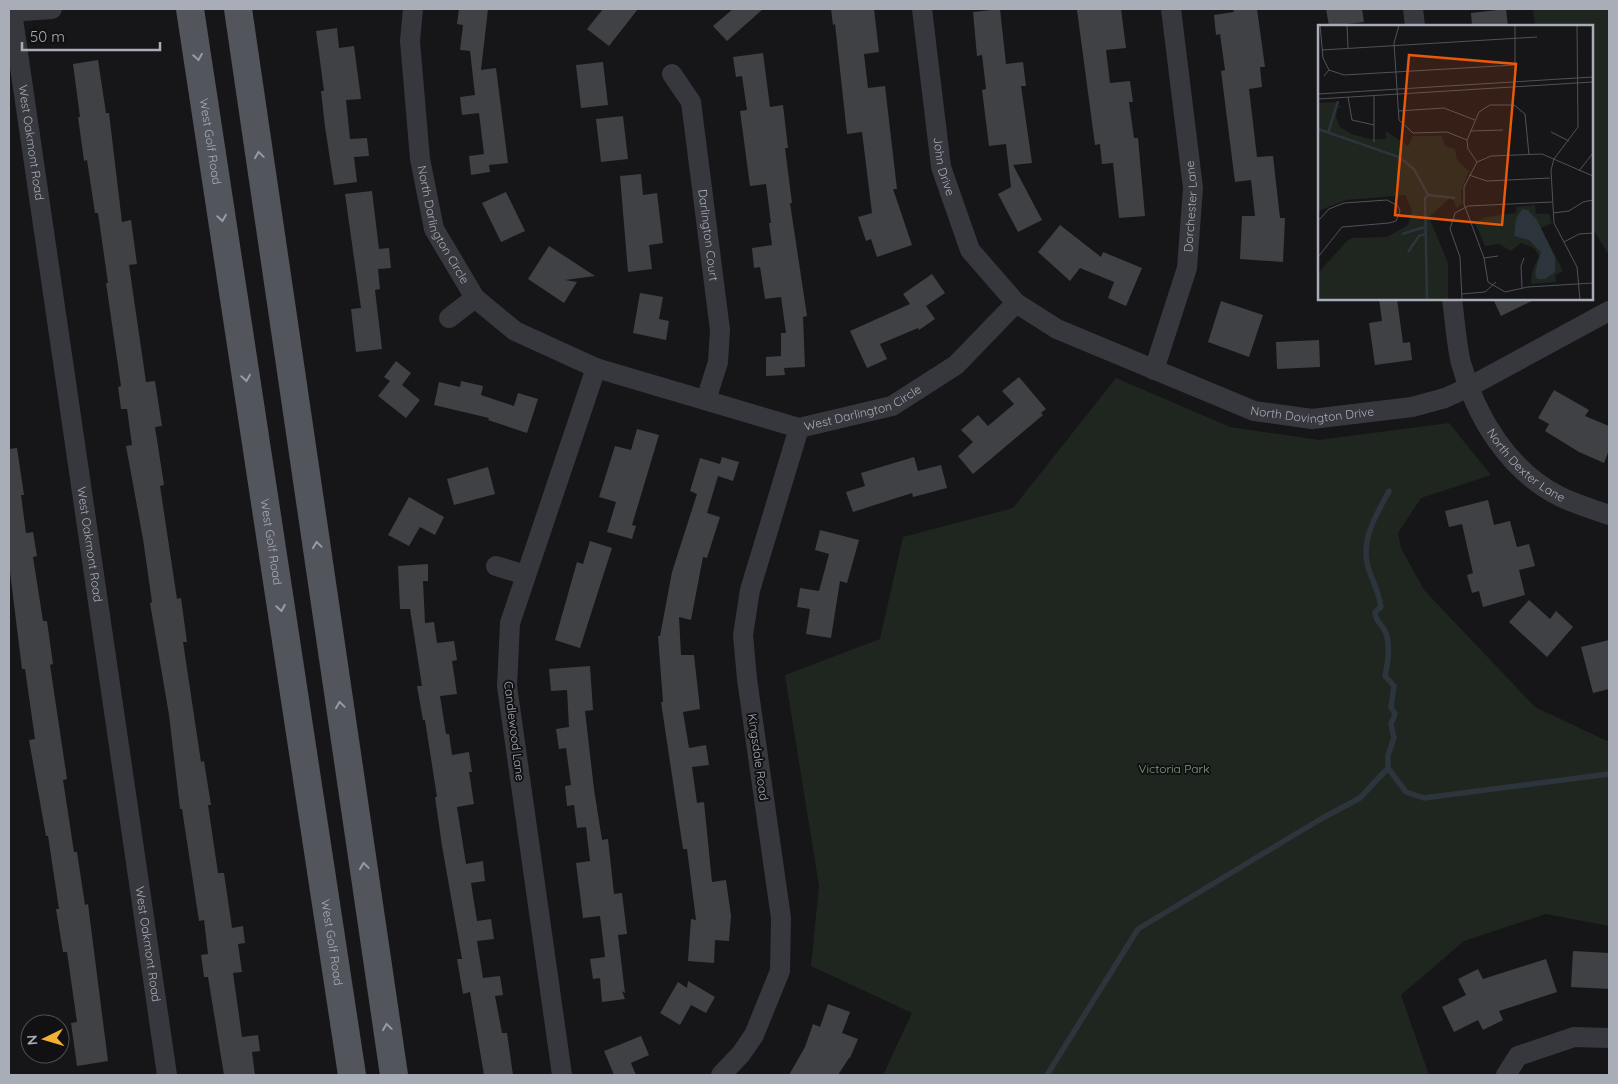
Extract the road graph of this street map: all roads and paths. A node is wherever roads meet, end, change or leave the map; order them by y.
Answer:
1 (52, 9) edge
2 (190, 9) edge
3 (238, 9) edge
4 (414, 9) edge
5 (922, 9) edge
6 (1171, 9) edge
7 (1413, 9) edge
8 (10, 12) edge
9 (1415, 25) edge
10 (672, 74) dead end
11 (475, 298) junction
12 (1452, 300) edge
13 (1016, 303) junction
14 (1609, 312) edge
15 (449, 318) dead end
16 (596, 368) junction
17 (1154, 370) junction
18 (1469, 387) junction
19 (706, 400) junction
20 (799, 428) junction
21 (1609, 515) edge
22 (496, 566) dead end
23 (526, 575) junction
24 (1609, 1038) edge
25 (166, 1075) edge
26 (352, 1075) edge
27 (394, 1075) edge
28 (562, 1075) edge
29 (721, 1075) edge
30 (1506, 1075) edge

1 - 8 street
2 -> 26 main road, West Golf Road
27 -> 3 main road
4 - 11 street, North Darlington Circle
5 - 13 street, John Drive
6 - 17 street, Dorchester Lane
7 - 9 street
8 - 25 street, West Oakmont Road
10 - 19 street, Darlington Court
11 - 15 street
11 - 16 street, North Darlington Circle
12 - 18 street, North Dexter Lane
13 - 17 street, North Dovington Drive
13 - 20 street, West Darlington Circle
14 - 18 street, North Dovington Drive
16 - 19 street, West Darlington Circle
16 - 23 street, Candlewood Lane
17 - 18 street, North Dovington Drive
18 - 21 street, North Dexter Lane
19 - 20 street, West Darlington Circle
20 - 29 street, Kingsdale Road
22 - 23 street
23 - 28 street, Candlewood Lane
24 - 30 street

